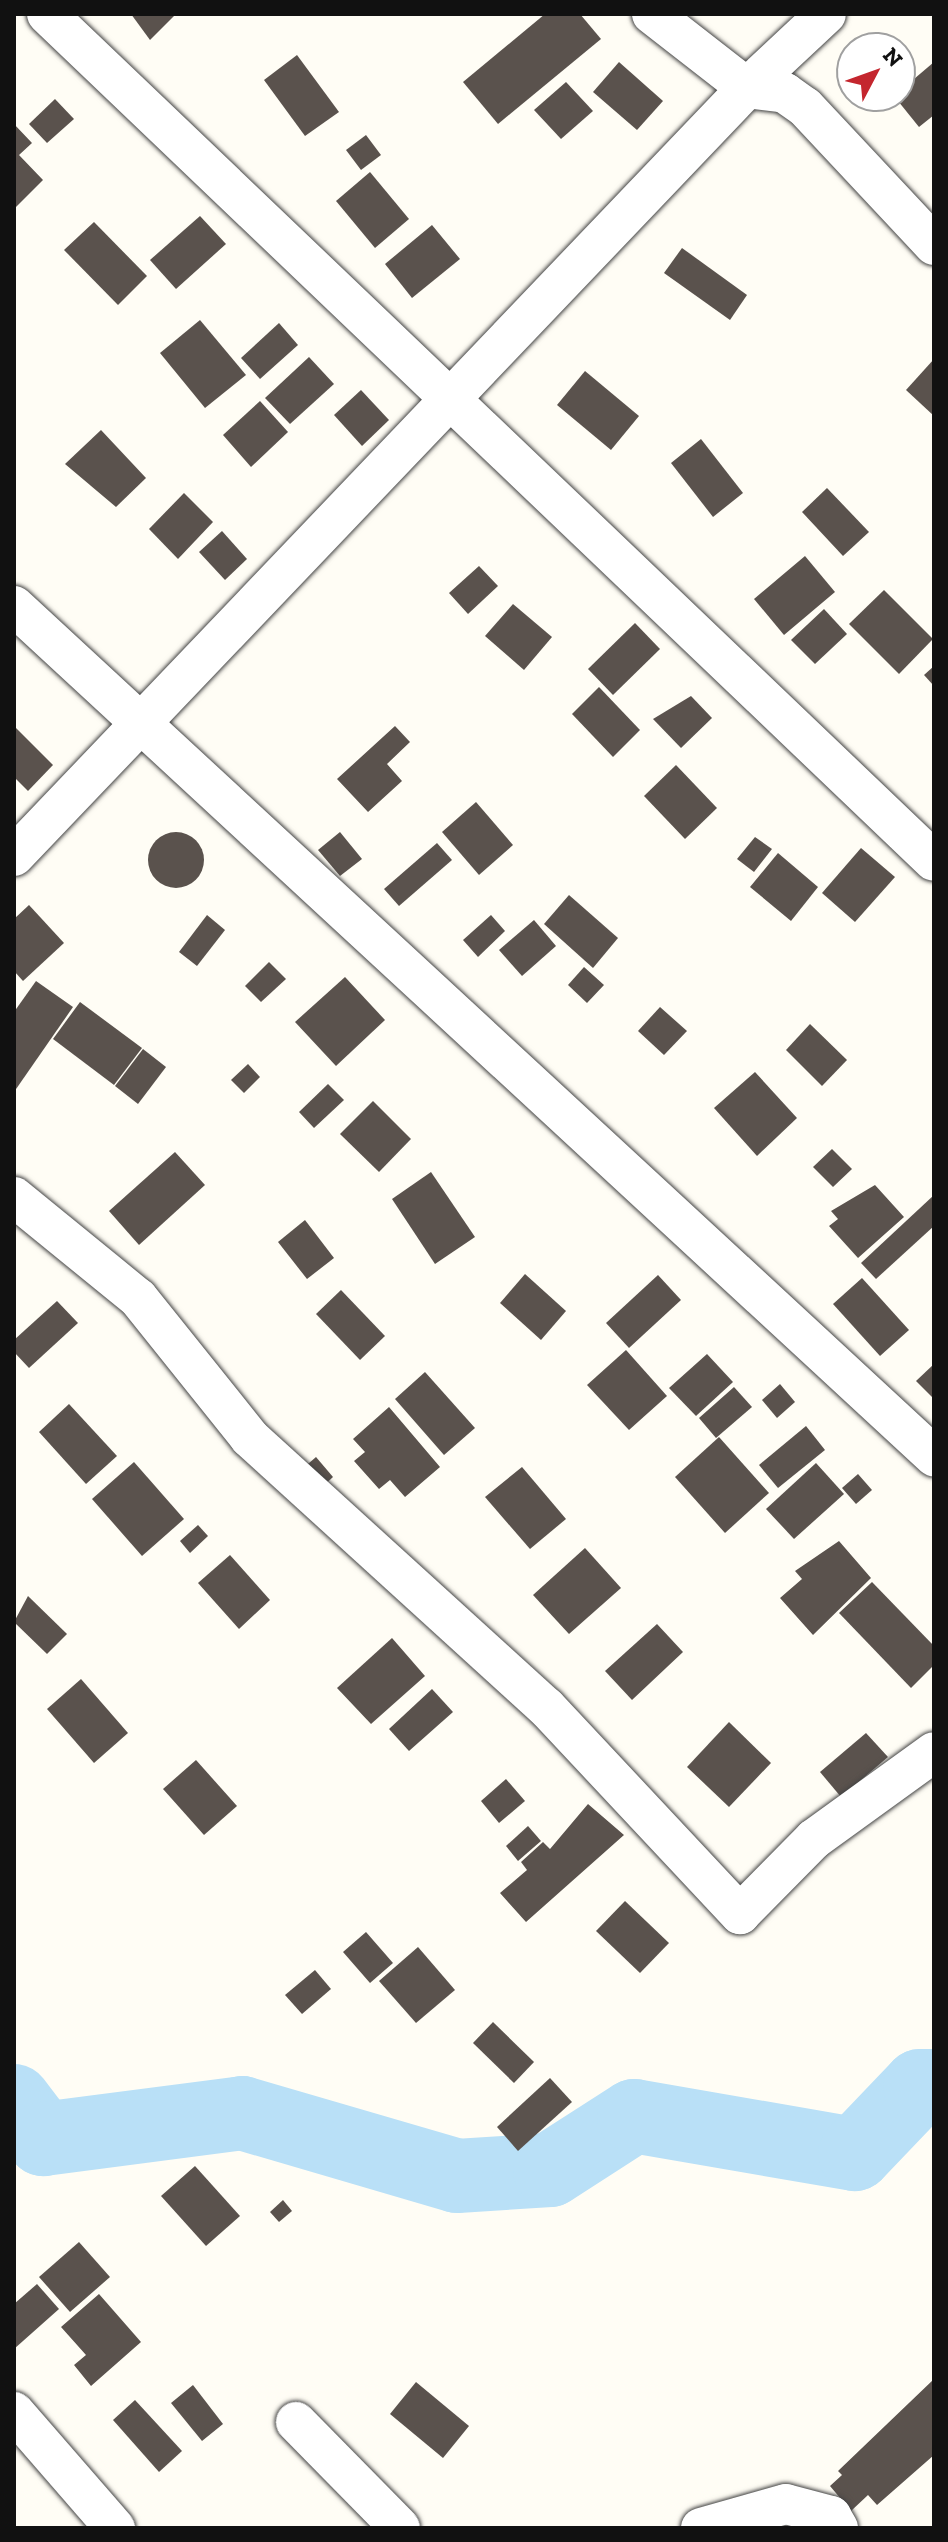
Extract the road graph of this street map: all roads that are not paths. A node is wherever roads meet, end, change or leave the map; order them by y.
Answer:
1 (47, 14) edge
2 (652, 14) edge
3 (826, 14) edge
4 (747, 88) junction
5 (934, 245) edge
6 (455, 402) junction
7 (14, 606) edge
8 (135, 723) junction
9 (14, 856) edge
10 (934, 861) edge
11 (14, 1197) edge
12 (934, 1456) edge
13 (934, 1752) edge
14 (14, 2412) edge
15 (296, 2422) dead end
16 (115, 2528) edge
17 (400, 2528) edge
18 (701, 2528) edge
19 (838, 2528) edge

1 - 6 street
2 - 4 street
3 - 4 street
4 - 5 street
4 - 6 street
6 - 8 street
6 - 10 street
7 - 8 street
8 - 9 street
8 - 12 street
11 - 13 street
14 - 16 street
15 - 17 street
18 - 19 street

